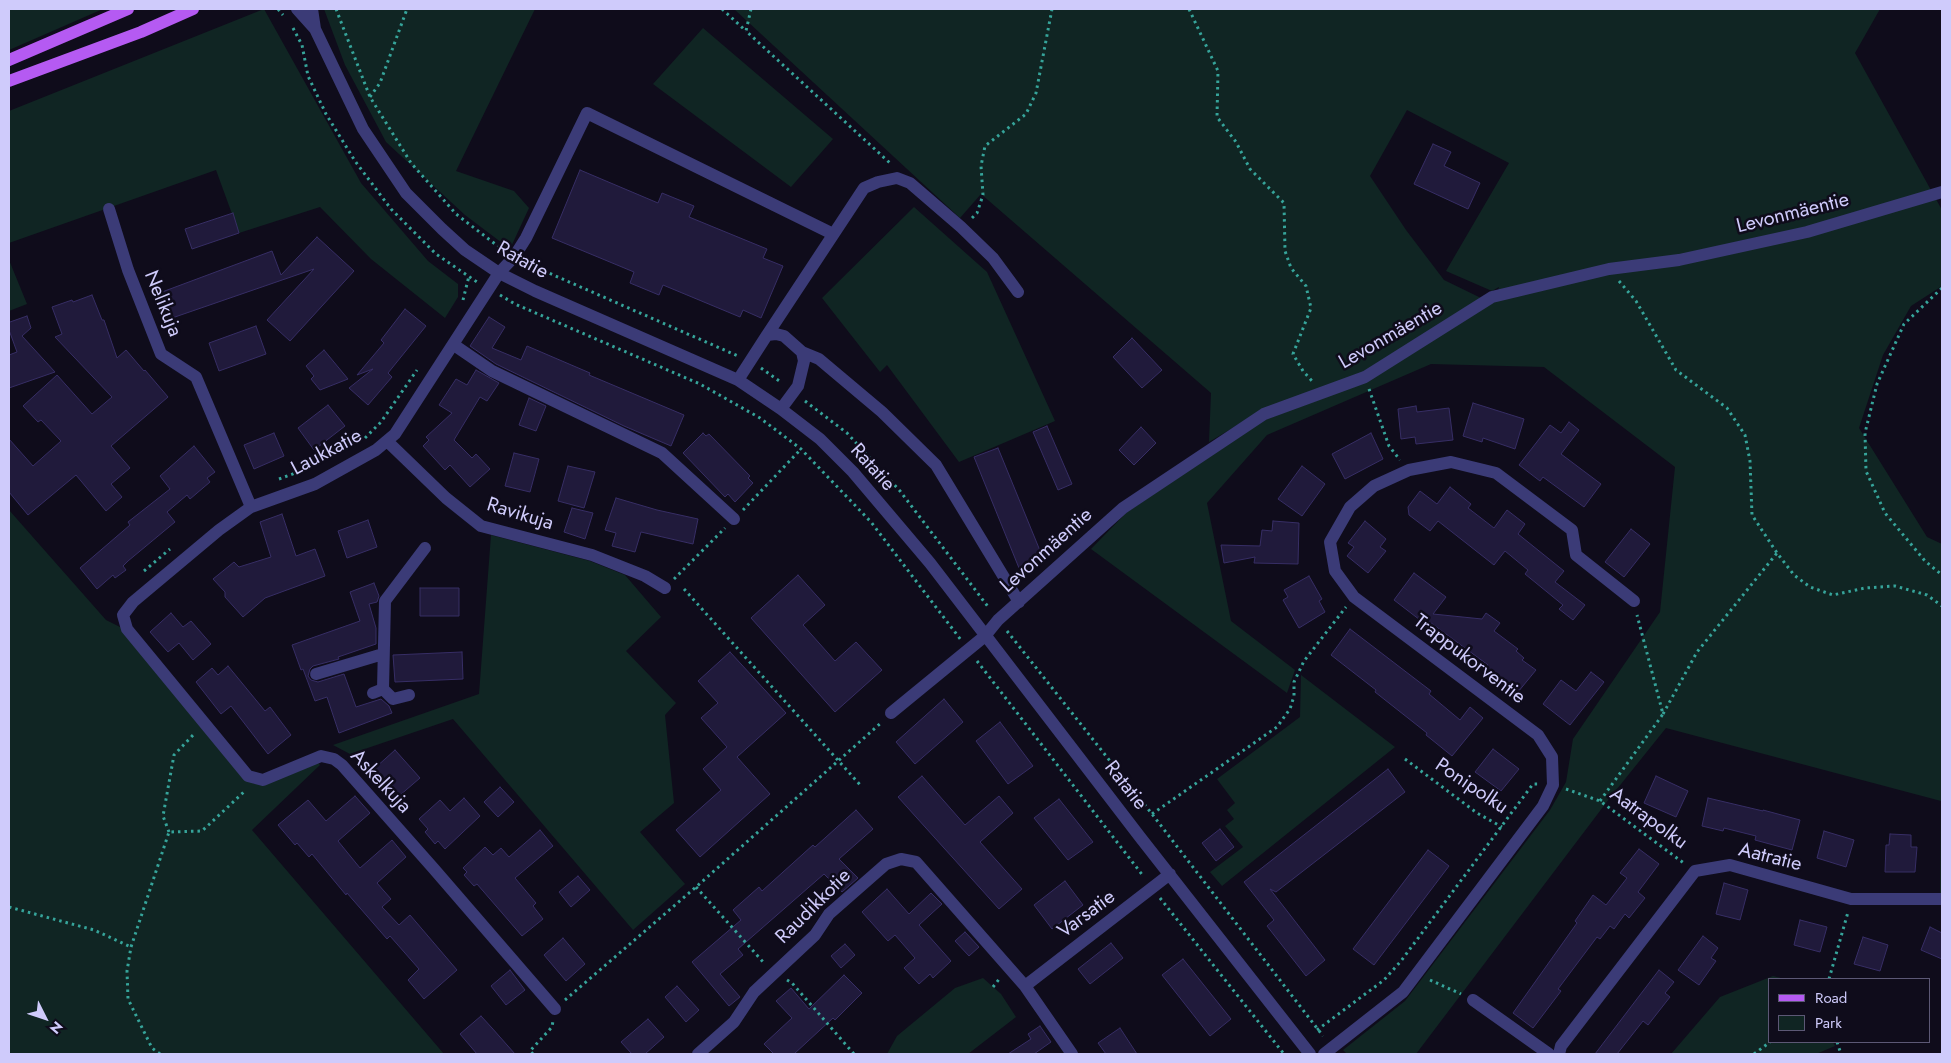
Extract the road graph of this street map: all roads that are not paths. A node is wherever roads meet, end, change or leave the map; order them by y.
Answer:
1 (128, 9) edge
2 (193, 9) edge
3 (297, 9) edge
4 (312, 9) edge
5 (315, 29) junction
6 (9, 60) edge
7 (9, 81) edge
8 (1942, 192) edge
9 (109, 209) dead end
10 (833, 234) junction
11 (499, 273) junction
12 (1018, 292) dead end
13 (767, 335) junction
14 (454, 345) junction
15 (802, 352) junction
16 (738, 380) junction
17 (781, 409) junction
18 (387, 441) junction
19 (252, 507) junction
20 (734, 519) dead end
21 (425, 548) dead end
22 (665, 588) dead end
23 (1634, 601) road end
24 (1018, 602) junction
25 (985, 636) junction
26 (383, 654) junction
27 (316, 674) dead end
28 (409, 696) dead end
29 (891, 713) road end
30 (258, 779) joint
31 (1170, 874) junction
32 (1942, 899) edge
33 (1025, 986) junction
34 (1473, 1000) road end
35 (555, 1009) road end
36 (1328, 1051) edge
37 (698, 1054) edge
38 (1072, 1054) edge
39 (1310, 1054) edge
40 (1549, 1054) edge
41 (1559, 1054) edge

1 - 6 main road
2 - 7 main road
3 - 5 street, Ratatie
4 - 5 street, Ratatie
5 - 11 street, Ratatie
8 - 24 street, Levonmäentie
9 - 19 street, Nelikuja
10 - 11 street, Laukkatie
10 - 12 street
10 - 13 street
11 - 14 street, Laukkatie
11 - 16 street, Ratatie
13 - 15 street
13 - 16 street
14 - 18 street, Laukkatie
14 - 20 street
15 - 17 street
15 - 24 street
16 - 17 street, Ratatie
17 - 25 street, Ratatie
18 - 19 street, Laukkatie
18 - 22 street, Ravikuja
19 - 30 street, Laukkatie
21 - 26 street
23 - 36 street, Trappukorventie
24 - 25 street, Levonmäentie
25 - 29 street, Levonmäentie
25 - 31 street, Ratatie
26 - 27 street
26 - 28 street
30 - 35 street, Askelkuja
31 - 33 street, Varsatie
31 - 39 street, Ratatie
32 - 41 street, Aatratie
33 - 37 street, Raudikkotie
33 - 38 street, Raudikkotie
34 - 40 street

